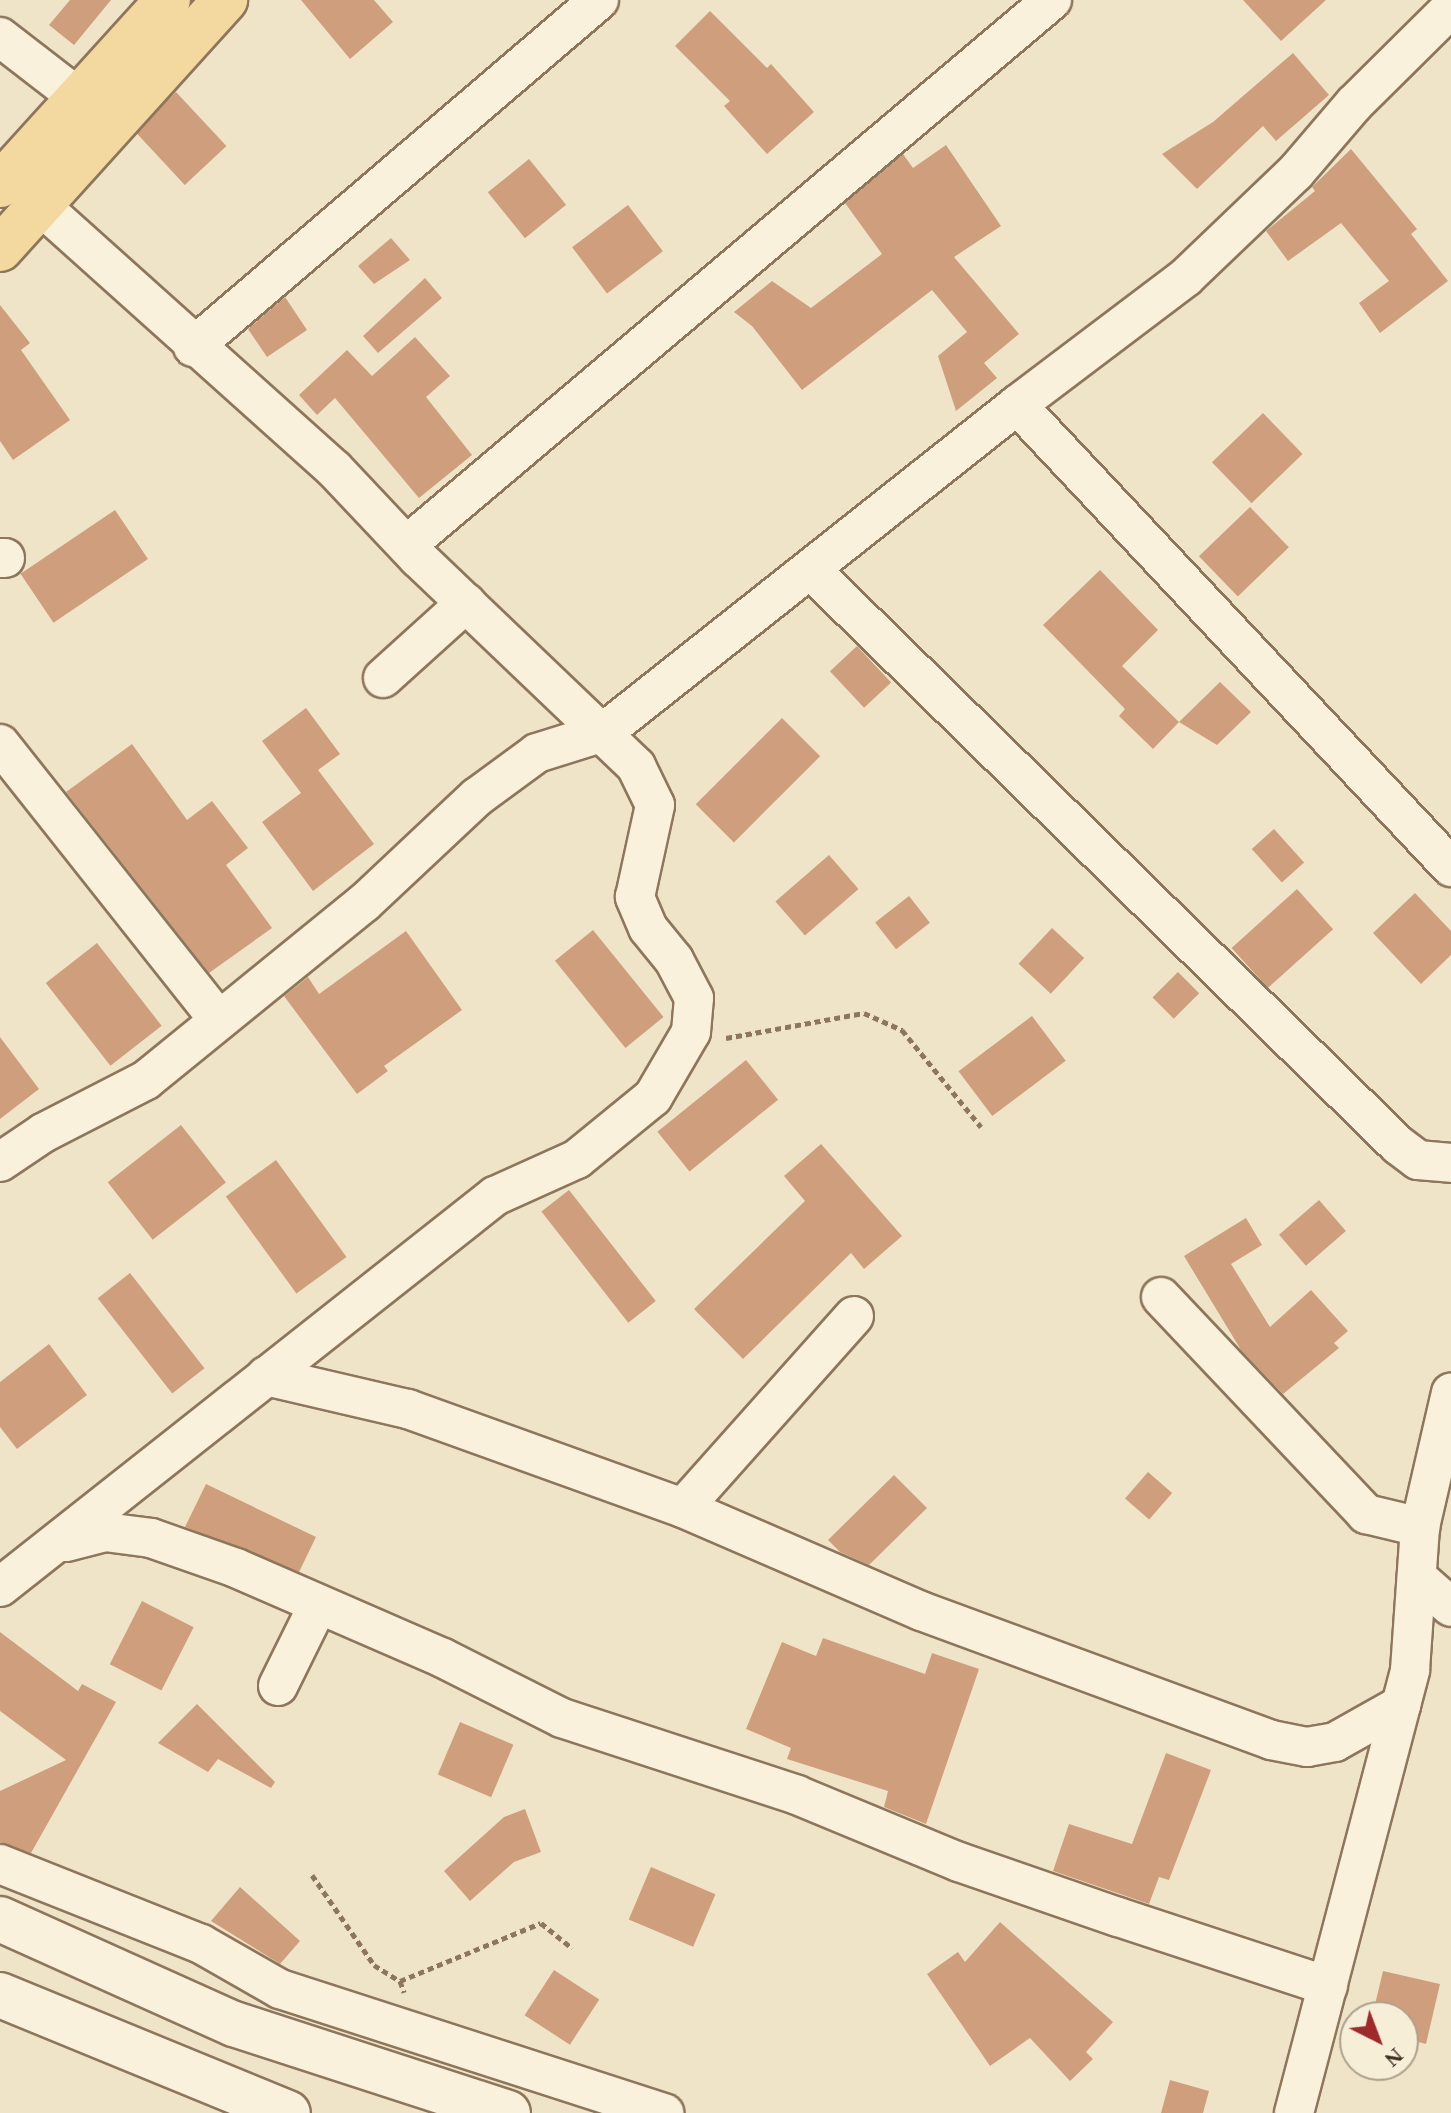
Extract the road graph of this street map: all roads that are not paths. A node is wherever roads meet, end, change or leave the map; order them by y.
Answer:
1 (168, 0) edge
2 (225, 0) edge
3 (599, 0) edge
4 (1052, 0) edge
5 (1451, 8) edge
6 (0, 37) edge
7 (79, 98) junction
8 (19, 194) edge
9 (0, 249) edge
10 (193, 347) junction
11 (1017, 405) junction
12 (408, 544) junction
13 (810, 569) junction
14 (466, 603) junction
15 (383, 678) dead end
16 (604, 732) junction
17 (0, 744) edge
18 (1451, 867) edge
19 (217, 1018) junction
20 (0, 1162) edge
21 (1451, 1163) edge
22 (1161, 1297) dead end
23 (854, 1316) dead end
24 (266, 1376) junction
25 (1451, 1393) edge
26 (683, 1508) junction
27 (1420, 1527) junction
28 (59, 1544) junction
29 (1417, 1577) junction
30 (0, 1587) edge
31 (317, 1607) junction
32 (1451, 1607) edge
33 (278, 1686) dead end
34 (1401, 1705) junction
35 (0, 1864) edge
36 (0, 1919) edge
37 (1328, 1986) junction
38 (0, 1995) edge
39 (288, 2113) edge
40 (508, 2113) edge
41 (665, 2113) edge
42 (1294, 2113) edge

1 - 7 main road
2 - 8 main road
3 - 10 street
4 - 12 street
5 - 11 street
6 - 7 street
7 - 8 main road
8 - 9 main road
8 - 10 street
10 - 12 street
11 - 13 street
11 - 18 street
12 - 14 street
13 - 16 street
13 - 21 street
14 - 15 street
14 - 16 street
16 - 19 street
16 - 24 street
17 - 19 street
19 - 20 street
22 - 27 street
23 - 26 street
24 - 26 street
24 - 28 street
25 - 27 street
26 - 34 street
27 - 29 street
28 - 30 street
28 - 31 street
29 - 32 street
29 - 34 street
31 - 33 street
31 - 37 street
34 - 37 street
35 - 41 street
36 - 40 main road
37 - 42 street
38 - 39 main road

